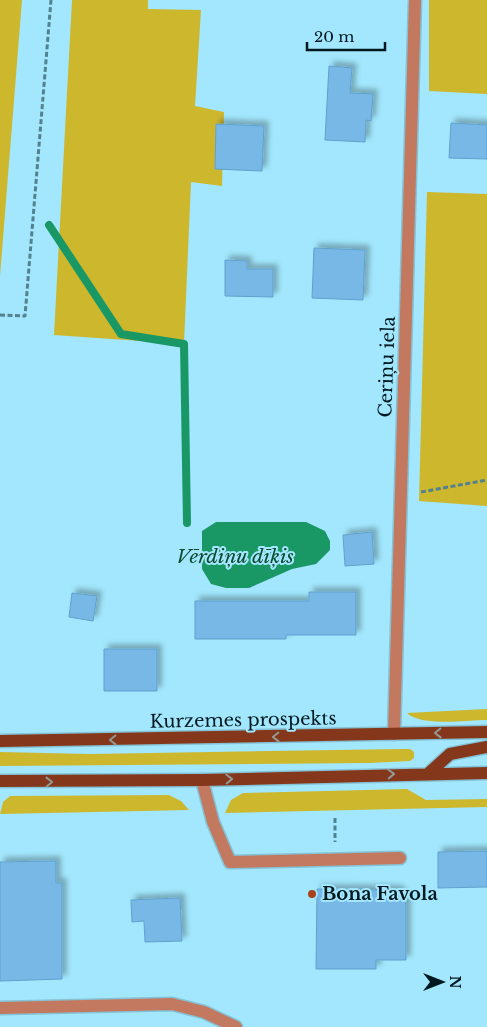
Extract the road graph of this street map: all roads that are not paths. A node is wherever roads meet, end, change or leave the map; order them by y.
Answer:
1 (415, 0) edge
2 (487, 732) edge
3 (394, 734) junction
4 (0, 741) edge
5 (487, 747) edge
6 (487, 773) edge
7 (429, 774) junction
8 (202, 780) junction
9 (0, 781) edge
10 (400, 858) dead end
11 (0, 1008) edge
12 (236, 1027) edge

1 - 3 street, Ceriņu iela
2 -> 3 main road, Kurzemes prospekts
3 -> 4 main road, Kurzemes prospekts
5 - 7 main road
6 - 7 main road
8 -> 7 main road
9 -> 8 main road
8 - 10 street
11 - 12 street

